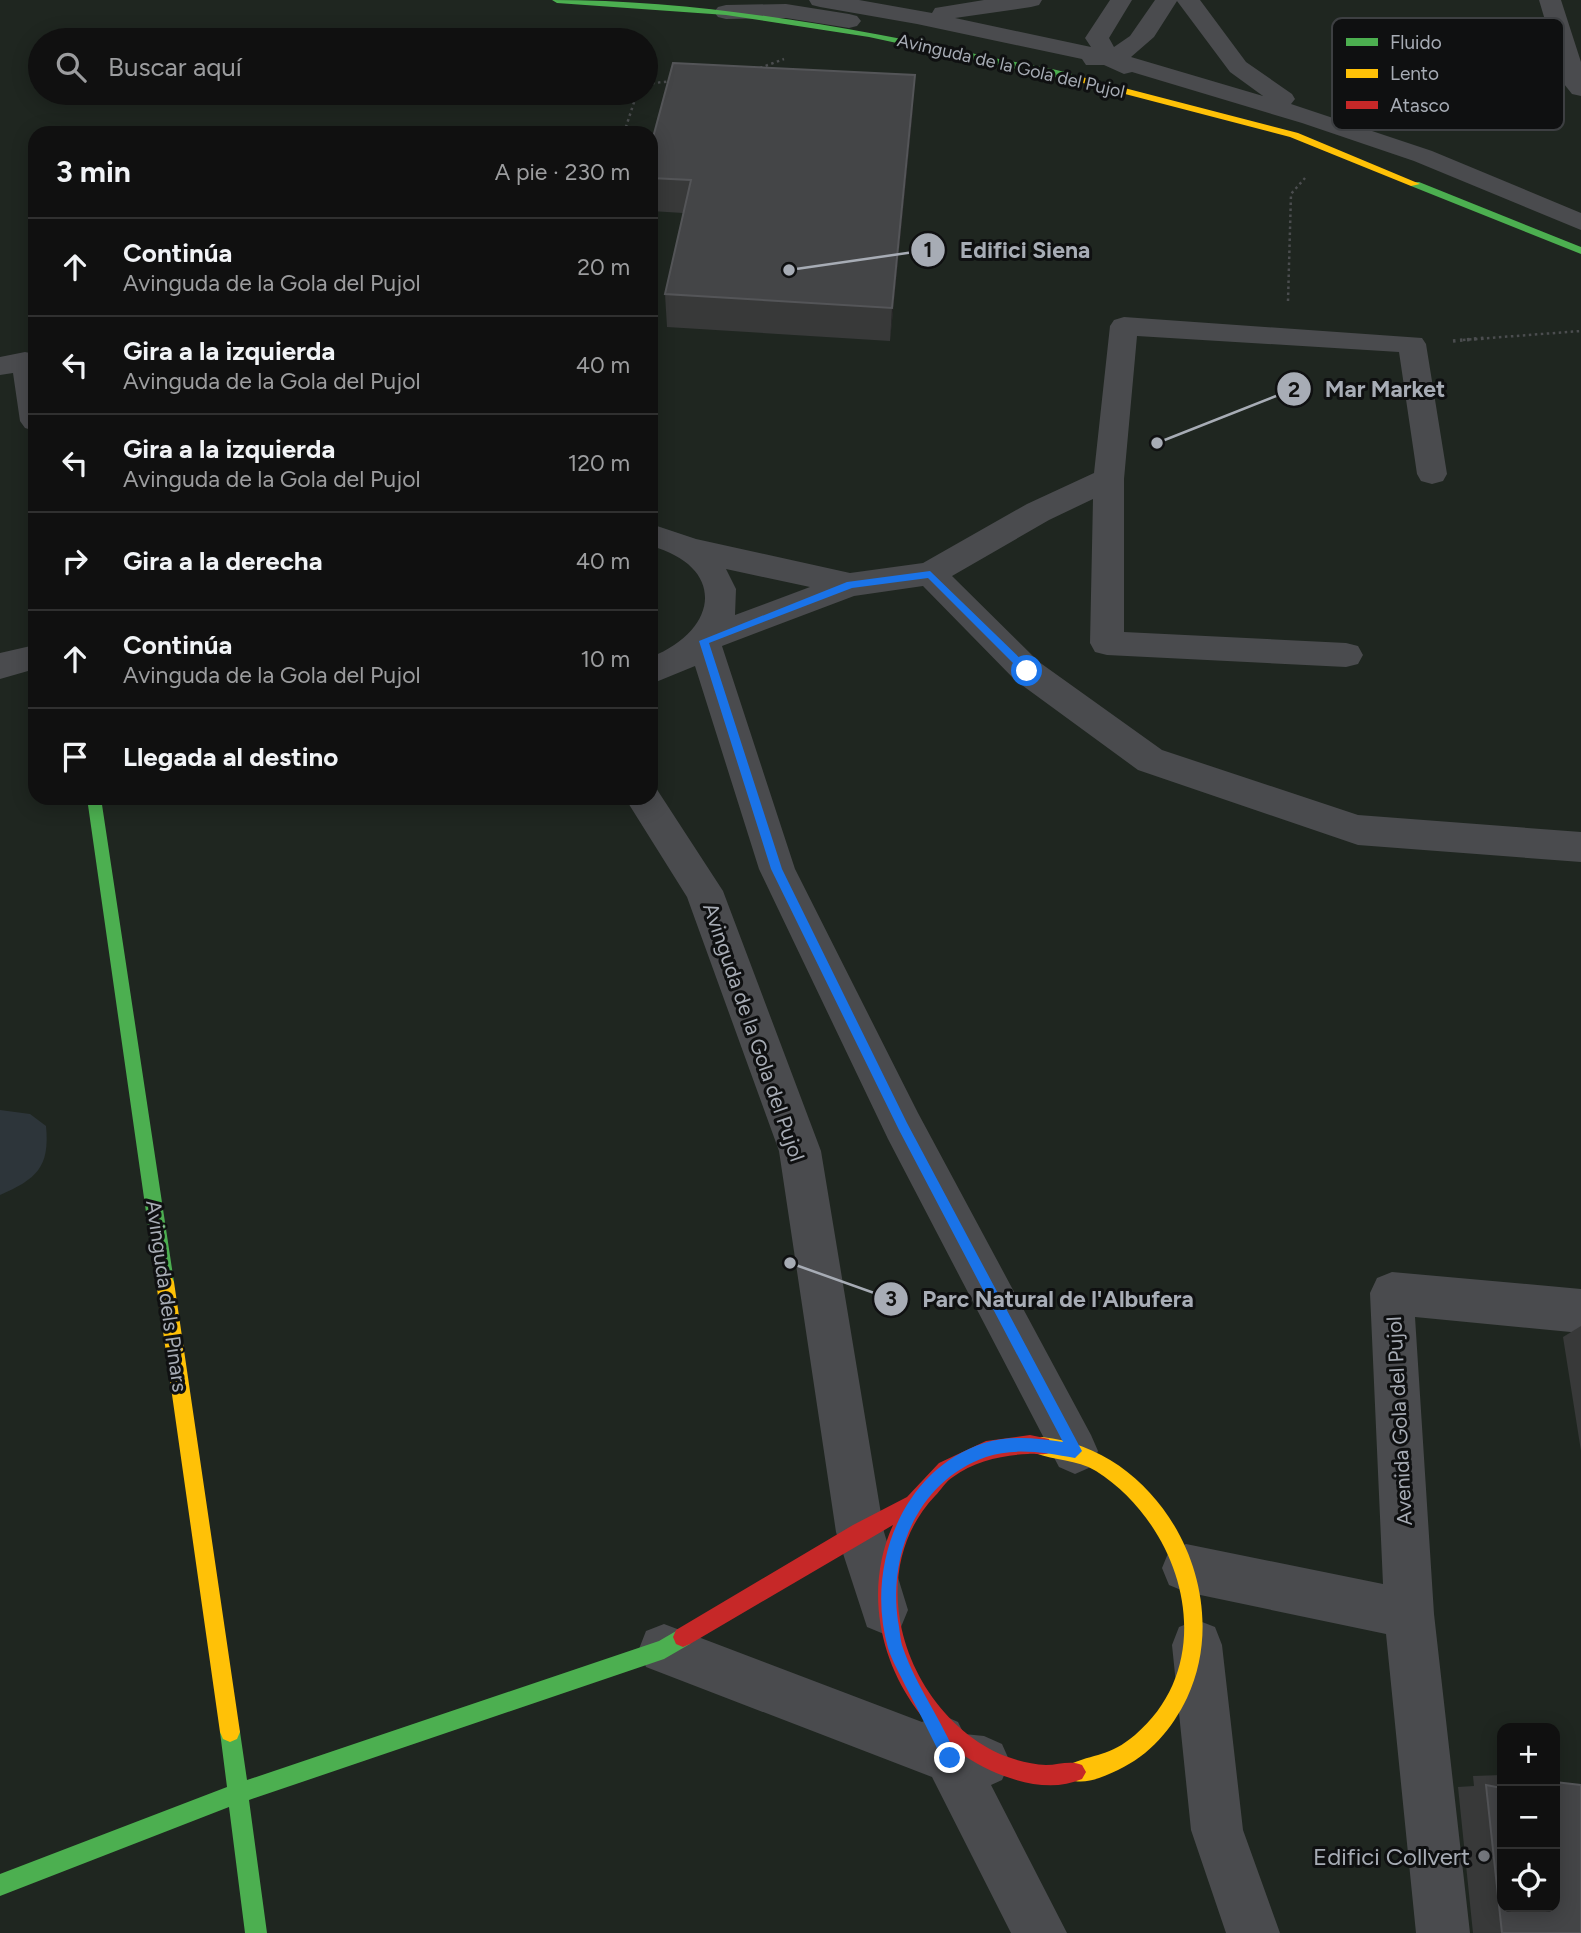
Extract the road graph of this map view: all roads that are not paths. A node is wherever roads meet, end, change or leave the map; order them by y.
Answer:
1 (557, 0) edge
2 (820, 0) edge
3 (1031, 0) edge
4 (1121, 0) edge
5 (1166, 0) edge
6 (1188, 0) edge
7 (1550, 0) edge
8 (726, 12) junction
9 (917, 17) junction
10 (1556, 18) edge
11 (1564, 45) edge
12 (1109, 58) junction
13 (1581, 89) edge
14 (1302, 127) junction
15 (1581, 222) edge
16 (1581, 251) edge
17 (0, 366) edge
18 (28, 379) edge
19 (1432, 474) dead end
20 (1109, 478) junction
21 (665, 537) edge
22 (930, 574) junction
23 (850, 585) junction
24 (704, 640) junction
25 (1346, 655) dead end
26 (28, 659) edge
27 (0, 666) edge
28 (658, 668) edge
29 (95, 805) edge
30 (648, 805) edge
31 (1581, 847) edge
32 (1581, 1311) edge
33 (1075, 1451) junction
34 (914, 1504) junction
35 (860, 1532) junction
36 (1186, 1568) junction
37 (1409, 1614) junction
38 (1195, 1622) junction
39 (895, 1648) junction
40 (663, 1649) junction
41 (917, 1695) joint
42 (972, 1760) junction
43 (239, 1793) junction
44 (0, 1885) edge
45 (256, 1933) edge
46 (1040, 1933) edge
47 (1253, 1933) edge
48 (1443, 1933) edge

1 - 8 street, Avinguda de la Gola del Pujol
2 - 9 street, Avinguda de la Gola del Pujol
3 - 9 street, Avinguda de la Gola del Pujol
4 - 12 street, Avinguda de la Gola del Pujol
5 - 12 street, Avinguda de la Gola del Pujol
6 - 14 street, Avinguda de la Gola del Pujol
7 - 10 street
8 - 12 street, Avinguda de la Gola del Pujol
8 - 14 street, Avinguda de la Gola del Pujol
9 - 12 street, Avinguda de la Gola del Pujol
11 - 13 street
12 - 14 street, Avinguda de la Gola del Pujol
14 - 15 street, Avinguda de la Gola del Pujol
14 - 16 street, Avinguda de la Gola del Pujol
17 - 18 street
19 - 20 street
20 - 22 street
20 - 25 street
21 - 23 street
21 - 24 street
22 - 23 street
22 - 31 street
23 - 24 street
24 - 28 street
24 - 33 street
26 - 27 street
29 - 43 street, Avinguda dels Pinars
30 - 35 street, Avinguda de la Gola del Pujol
32 - 37 street, Avenida Gola del Pujol
33 - 34 street
33 - 36 street
34 - 35 street
34 - 39 street
35 - 39 street, Avinguda de la Gola del Pujol
35 - 40 street
36 - 37 street
36 - 38 street
37 - 48 street
38 - 42 street
38 - 47 street
39 - 41 street
40 - 42 street
40 - 43 street
41 - 42 street
42 - 46 street
43 - 44 street
43 - 45 street, Avinguda dels Pinars

